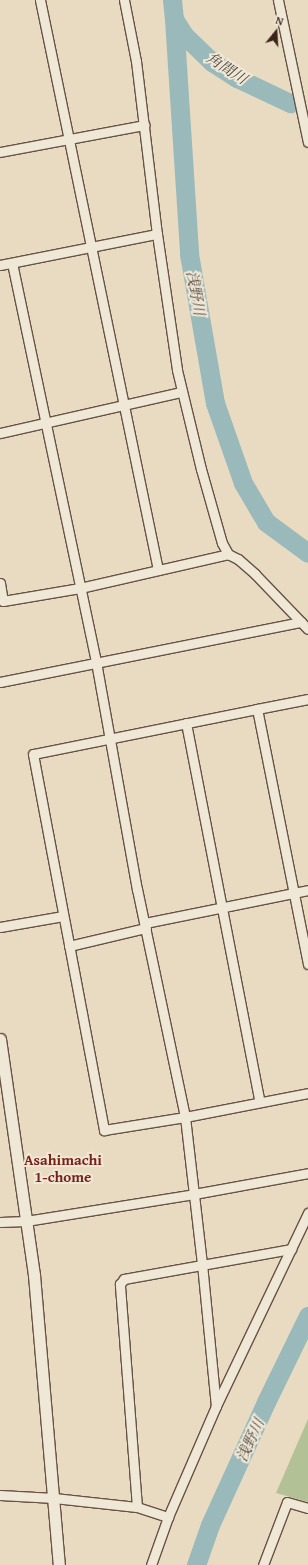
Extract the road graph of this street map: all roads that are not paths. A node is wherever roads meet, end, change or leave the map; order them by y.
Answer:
1 (40, 0) edge
2 (124, 0) edge
3 (278, 0) edge
4 (305, 114) edge
5 (144, 125) junction
6 (68, 139) junction
7 (308, 142) edge
8 (0, 152) edge
9 (157, 234) junction
10 (90, 248) junction
11 (12, 263) junction
12 (0, 265) edge
13 (181, 392) junction
14 (123, 405) junction
15 (45, 422) junction
16 (0, 433) edge
17 (228, 554) junction
18 (158, 570) junction
19 (0, 583) edge
20 (80, 588) junction
21 (301, 622) junction
22 (308, 629) edge
23 (96, 662) junction
24 (0, 682) edge
25 (308, 699) edge
26 (257, 709) junction
27 (186, 723) junction
28 (109, 740) junction
29 (308, 890) edge
30 (295, 893) junction
31 (222, 907) junction
32 (64, 916) junction
33 (145, 926) junction
34 (0, 927) edge
35 (69, 946) junction
36 (308, 964) edge
37 (0, 1039) edge
38 (308, 1093) edge
39 (260, 1102) junction
40 (185, 1117) junction
41 (308, 1173) edge
42 (194, 1194) junction
43 (308, 1213) edge
44 (26, 1220) junction
45 (0, 1222) edge
46 (291, 1249) junction
47 (202, 1264) junction
48 (216, 1406) junction
49 (0, 1495) edge
50 (54, 1498) junction
51 (137, 1507) junction
52 (308, 1508) edge
53 (168, 1517) junction
54 (59, 1565) edge
55 (151, 1565) edge
56 (263, 1565) edge

1 - 6 street
2 - 5 street
3 - 4 street
4 - 7 street
5 - 6 street
5 - 9 street
6 - 8 street
6 - 10 street
9 - 10 street
9 - 13 street
10 - 11 street
10 - 14 street
11 - 12 street
11 - 15 street
13 - 14 street
13 - 17 street
14 - 15 street
14 - 18 street
15 - 16 street
15 - 20 street
17 - 18 street
17 - 21 street
18 - 20 street
19 - 20 street
20 - 23 street
21 - 22 street
21 - 23 street
23 - 24 street
23 - 28 street
25 - 26 street
26 - 27 street
26 - 30 street
27 - 28 street
27 - 31 street
28 - 32 street
28 - 33 street
29 - 30 street
30 - 31 street
30 - 36 street
31 - 33 street
31 - 39 street
32 - 34 street
32 - 35 street
33 - 35 street
33 - 40 street
35 - 40 street
37 - 44 street
38 - 39 street
39 - 40 street
40 - 42 street
41 - 42 street
42 - 44 street
42 - 47 street
43 - 46 street
44 - 45 street
44 - 50 street
46 - 47 street
46 - 48 street
47 - 48 street
47 - 51 street
48 - 53 street
49 - 50 street
50 - 51 street
50 - 54 street
51 - 53 street
52 - 56 street
53 - 55 street

